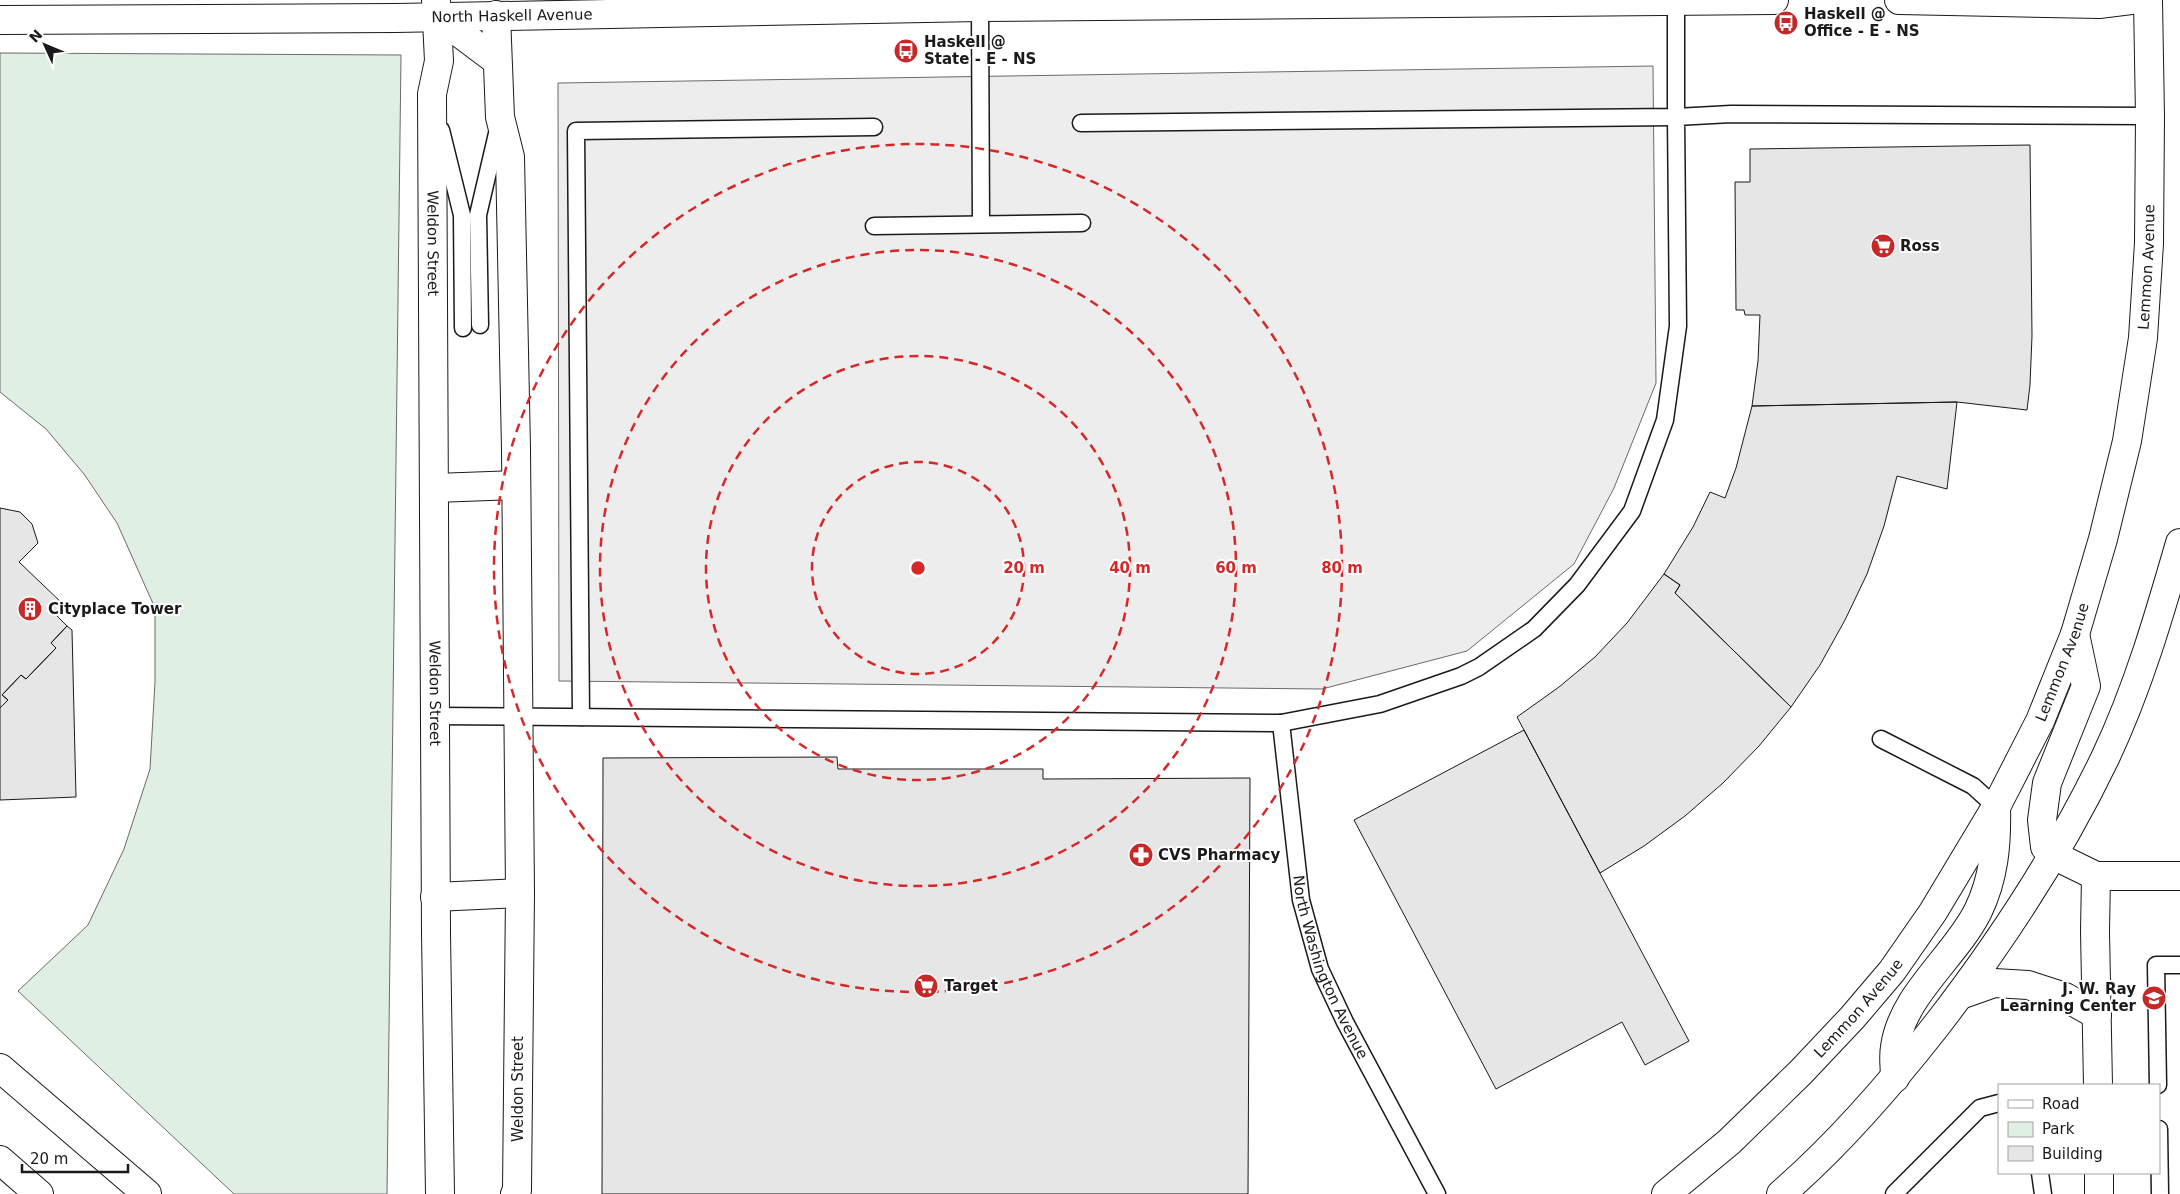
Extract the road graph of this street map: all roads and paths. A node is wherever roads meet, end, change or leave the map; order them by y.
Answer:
1 (1774, 0) edge
2 (1899, 0) edge
3 (2130, 0) edge
4 (2148, 0) edge
5 (1676, 2) junction
6 (980, 4) edge
7 (437, 8) edge
8 (496, 15) junction
9 (0, 20) edge
10 (497, 62) junction
11 (432, 94) junction
12 (2150, 116) junction
13 (500, 117) junction
14 (1676, 117) junction
15 (1081, 123) dead end
16 (874, 127) dead end
17 (1082, 223) dead end
18 (981, 224) junction
19 (874, 226) dead end
20 (480, 326) dead end
21 (463, 328) dead end
22 (516, 485) junction
23 (434, 488) junction
24 (2180, 543) edge
25 (2075, 634) junction
26 (435, 716) junction
27 (518, 717) junction
28 (581, 717) junction
29 (1282, 723) junction
30 (1882, 739) dead end
31 (1996, 808) junction
32 (2053, 854) junction
33 (2096, 876) junction
34 (2180, 876) edge
35 (520, 894) junction
36 (436, 897) junction
37 (2180, 965) edge
38 (1960, 995) junction
39 (2096, 1015) junction
40 (0, 1068) edge
41 (1895, 1078) junction
42 (2098, 1084) edge
43 (2158, 1084) edge
44 (1998, 1103) edge
45 (0, 1160) edge
46 (2040, 1174) edge
47 (2099, 1174) edge
48 (2160, 1174) edge
49 (39, 1194) edge
50 (147, 1194) edge
51 (440, 1194) edge
52 (515, 1194) edge
53 (1436, 1194) edge
54 (1666, 1194) edge
55 (1781, 1194) edge
56 (1894, 1194) edge
57 (2043, 1194) edge
58 (2099, 1194) edge
59 (2160, 1194) edge

1 - 5 main road, North Haskell Avenue
2 - 3 main road
4 - 12 main road, Lemmon Avenue
5 - 6 main road, North Haskell Avenue
5 - 14 lane
6 - 8 main road, North Haskell Avenue
6 - 18 lane
7 - 8 main road, North Haskell Avenue
7 - 9 main road, North Haskell Avenue
7 - 10 main road
7 - 11 main road, Weldon Street
8 - 10 main road, Weldon Street
10 - 13 main road, Weldon Street
11 - 21 lane
11 - 23 main road, Weldon Street
12 - 14 lane
12 - 25 main road, Lemmon Avenue
13 - 20 lane
13 - 22 main road, Weldon Street
14 - 15 lane
14 - 29 lane
16 - 28 lane
17 - 18 lane
18 - 19 lane
22 - 23 main road
22 - 27 main road, Weldon Street
23 - 26 main road, Weldon Street
24 - 32 main road
25 - 31 main road, Lemmon Avenue
25 - 32 main road
26 - 27 lane
26 - 36 main road, Weldon Street
27 - 28 lane
27 - 35 main road, Weldon Street
28 - 29 lane
29 - 53 lane, North Washington Avenue
30 - 31 lane
31 - 41 main road
31 - 54 main road, Lemmon Avenue
32 - 33 main road
32 - 38 main road
33 - 34 main road
33 - 39 main road
35 - 36 main road
35 - 52 main road, Weldon Street
36 - 51 main road, Weldon Street
37 - 43 lane
38 - 39 main road
38 - 41 main road
39 - 42 main road
40 - 50 main road
41 - 55 main road
44 - 56 lane
45 - 49 main road
46 - 57 lane
47 - 58 main road
48 - 59 lane

